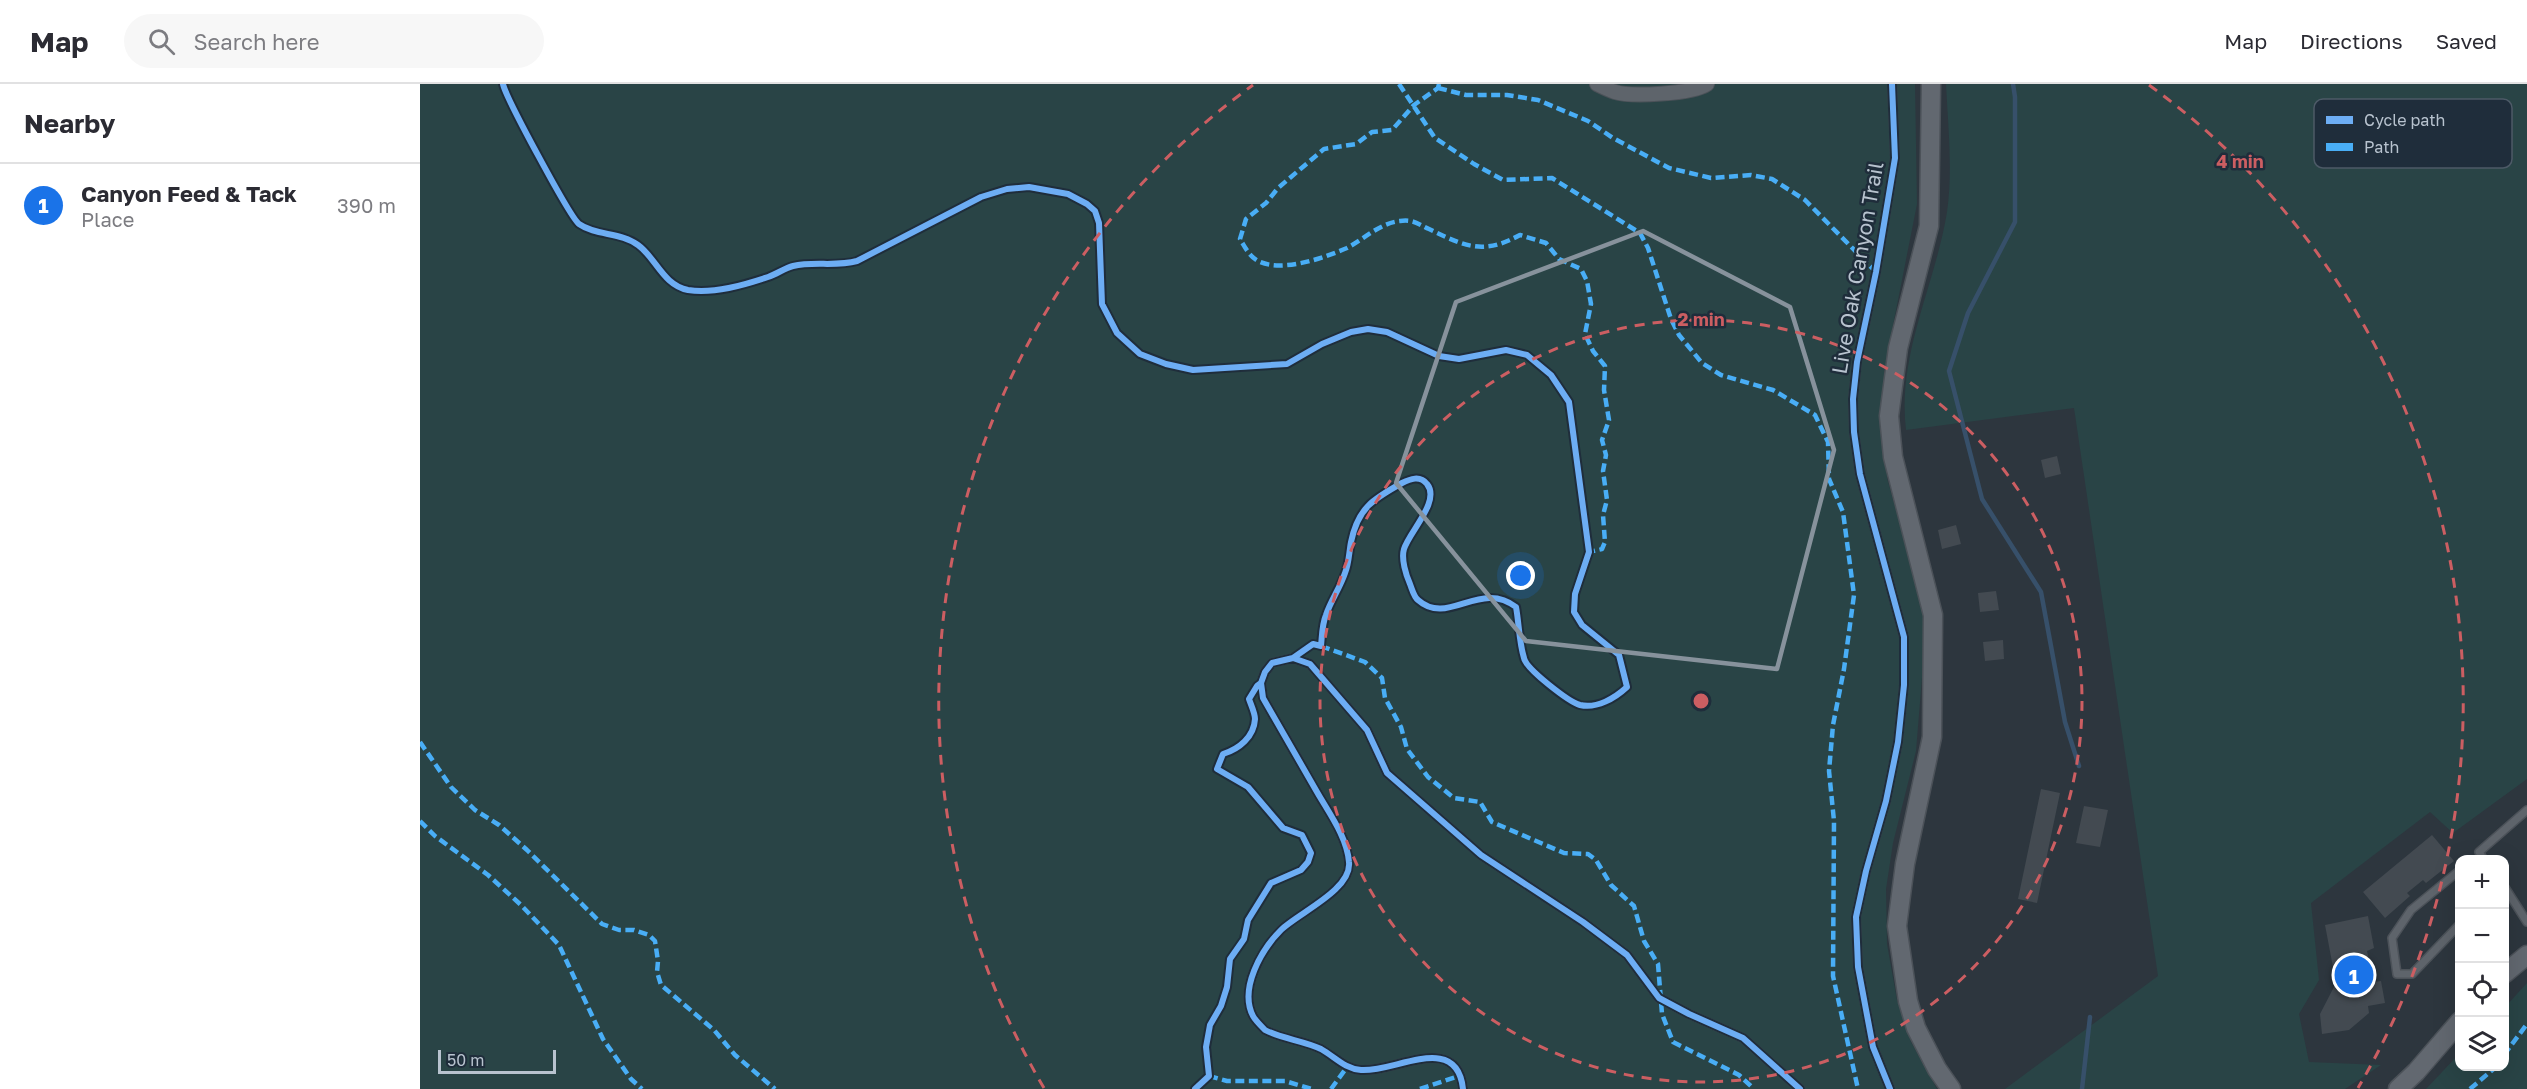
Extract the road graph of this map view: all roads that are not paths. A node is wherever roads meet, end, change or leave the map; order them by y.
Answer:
1 (1597, 84) edge
2 (1707, 84) edge
3 (1892, 84) edge
4 (1931, 84) edge
5 (2527, 810) edge
6 (2481, 855) edge
7 (2455, 874) edge
8 (2509, 893) edge
9 (2527, 922) edge
10 (2455, 929) edge
11 (2527, 955) edge
12 (2509, 971) edge
13 (2455, 1027) edge
14 (1463, 1089) edge
15 (1800, 1089) edge
16 (1890, 1089) edge
17 (1951, 1089) edge
18 (2398, 1089) edge

1 - 2 street
3 - 16 lane, Live Oak Canyon Trail
4 - 17 main road
5 - 6 lane
7 - 10 lane
8 - 9 lane
11 - 12 main road
13 - 18 main road
14 - 15 lane

